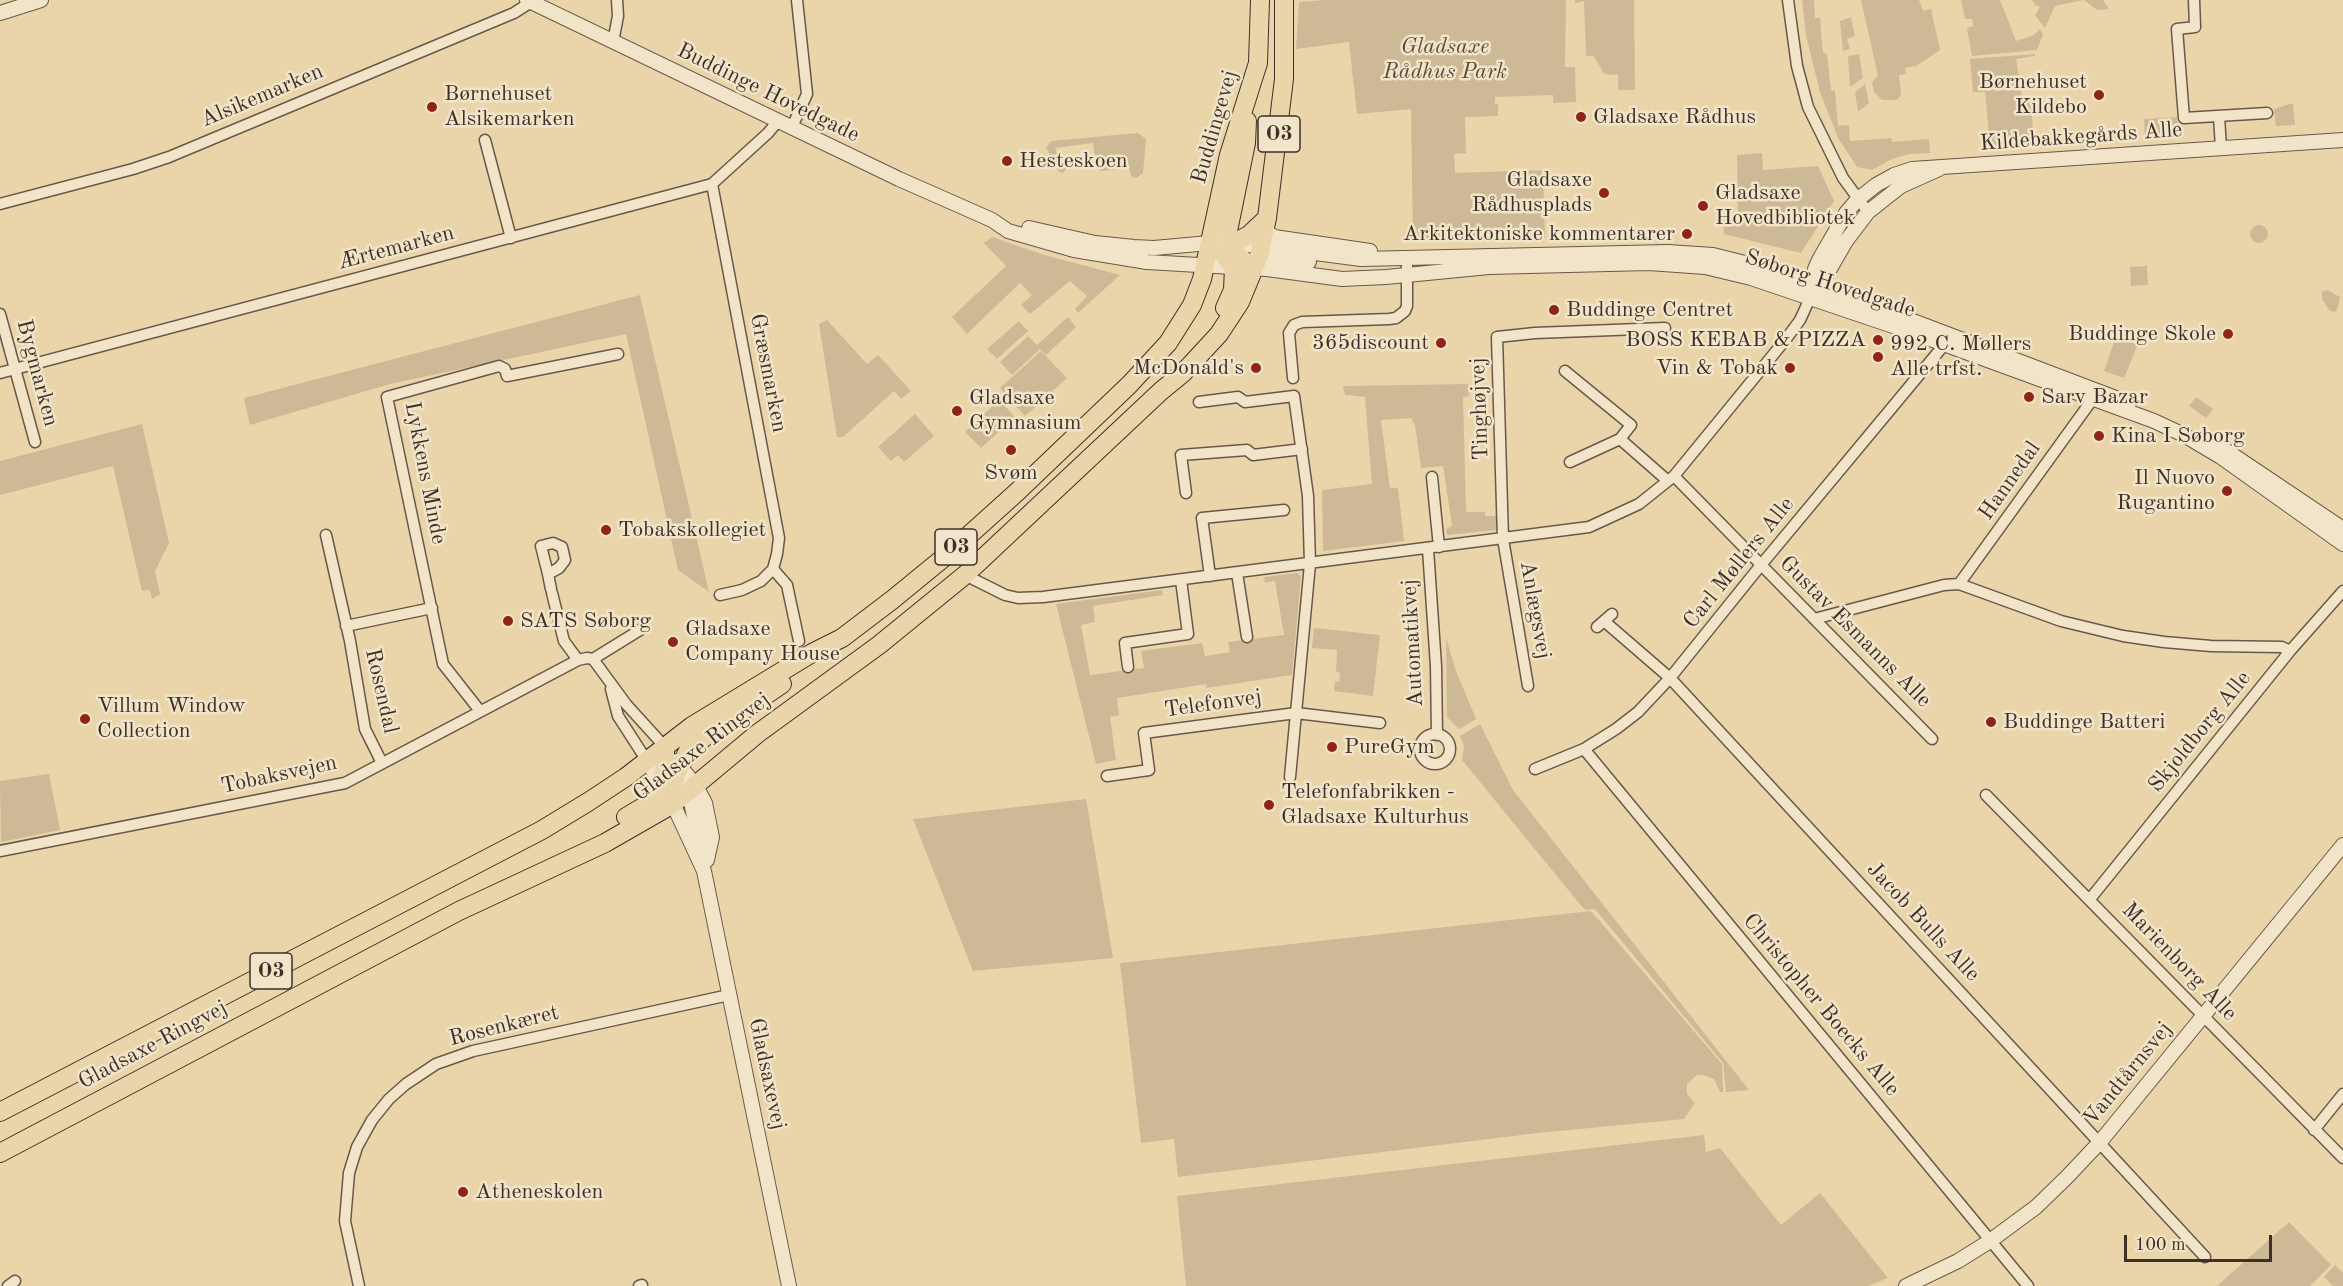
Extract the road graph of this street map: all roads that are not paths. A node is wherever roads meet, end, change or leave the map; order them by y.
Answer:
1 (41, 0) edge
2 (616, 0) edge
3 (797, 0) edge
4 (1260, 0) edge
5 (1284, 0) edge
6 (1788, 0) edge
7 (2194, 0) edge
8 (529, 1) edge
9 (0, 13) edge
10 (613, 42) junction
11 (2267, 113) dead end
12 (2219, 116) junction
13 (778, 121) junction
14 (792, 127) junction
15 (485, 140) dead end
16 (2343, 140) edge
17 (2221, 148) junction
18 (1943, 167) junction
19 (712, 184) junction
20 (1857, 200) junction
21 (0, 204) edge
22 (1868, 212) junction
23 (992, 220) junction
24 (511, 238) junction
25 (1262, 243) junction
26 (1407, 257) junction
27 (1219, 258) junction
28 (1407, 275) junction
29 (1813, 291) junction
30 (0, 314) edge
31 (1665, 328) dead end
32 (1944, 345) junction
33 (618, 354) dead end
34 (15, 369) junction
35 (1565, 370) dead end
36 (0, 373) edge
37 (1183, 373) junction
38 (1293, 378) dead end
39 (2092, 400) junction
40 (1199, 402) dead end
41 (1620, 439) junction
42 (35, 442) dead end
43 (1302, 449) junction
44 (1570, 462) dead end
45 (1432, 477) dead end
46 (1671, 478) junction
47 (1186, 493) dead end
48 (1284, 510) dead end
49 (2343, 529) edge
50 (326, 535) dead end
51 (1503, 539) junction
52 (2343, 544) edge
53 (1433, 548) junction
54 (1310, 564) junction
55 (1761, 565) junction
56 (773, 569) junction
57 (1237, 573) junction
58 (548, 574) dead end
59 (965, 575) junction
60 (1210, 576) junction
61 (1181, 580) junction
62 (1959, 584) junction
63 (2343, 591) edge
64 (720, 595) dead end
65 (432, 608) junction
66 (1814, 619) junction
67 (1605, 621) dead end
68 (346, 626) junction
69 (640, 630) dead end
70 (1247, 637) dead end
71 (805, 647) junction
72 (2290, 651) junction
73 (593, 659) junction
74 (578, 660) junction
75 (1128, 667) dead end
76 (1670, 678) junction
77 (610, 683) junction
78 (1528, 686) dead end
79 (480, 711) junction
80 (1296, 712) junction
81 (1380, 723) dead end
82 (1437, 735) dead end
83 (1932, 739) dead end
84 (665, 747) junction
85 (1584, 749) junction
86 (382, 763) junction
87 (1535, 769) dead end
88 (663, 773) junction
89 (1107, 776) dead end
90 (1290, 777) dead end
91 (685, 794) junction
92 (1986, 795) dead end
93 (2343, 845) edge
94 (0, 851) edge
95 (705, 871) junction
96 (537, 875) junction
97 (2090, 899) junction
98 (729, 995) junction
99 (2204, 1015) junction
100 (2343, 1094) edge
101 (0, 1112) edge
102 (2314, 1130) junction
103 (2100, 1143) junction
104 (0, 1153) edge
105 (2343, 1158) edge
106 (1990, 1240) junction
107 (2205, 1257) dead end
108 (358, 1286) edge
109 (789, 1286) edge
110 (1906, 1286) edge
111 (2028, 1286) edge

1 - 9 street
2 - 10 street
3 - 14 street
4 - 27 main road, Buddingevej / O3
5 - 25 main road, O3
6 - 20 street
7 - 12 street, Kildebakkegårds Alle
8 - 10 street, Buddinge Hovedgade
8 - 21 street, Alsikemarken
10 - 13 street, Buddinge Hovedgade
11 - 12 street, Kildebakkegårds Alle
12 - 17 street
13 - 14 street, Buddinge Hovedgade
13 - 19 street, Ærtemarken
14 - 23 street, Buddinge Hovedgade
15 - 24 street
16 - 17 street, Kildebakkegårds Alle
17 - 18 street, Kildebakkegårds Alle
18 - 20 street, Kildebakkegårds Alle
18 - 22 street, Kildebakkegårds Alle
19 - 24 street, Ærtemarken
19 - 56 street, Græsmarken
20 - 22 street
20 - 29 street, Kildebakkegårds Alle
22 - 29 street, Kildebakkegårds Alle
23 - 27 street, Buddinge Hovedgade
23 - 27 street, Buddinge Hovedgade
24 - 34 street, Ærtemarken
25 - 26 street, Søborg Hovedgade
25 - 26 street
25 - 27 main road
25 - 27 main road
25 - 28 street, Søborg Hovedgade
25 - 37 main road, Gladsaxe Ringvej / O3
26 - 28 street
26 - 29 street, Søborg Hovedgade
27 - 37 main road
27 - 71 main road, Gladsaxe Ringvej / O3
28 - 29 street, Søborg Hovedgade
28 - 38 street
29 - 32 street, Søborg Hovedgade
29 - 46 street
29 - 49 street, Søborg Hovedgade
30 - 34 street, Bygmarken
31 - 51 street, Tinghøjvej
32 - 39 street, Søborg Hovedgade
32 - 55 street, Carl Møllers Alle
33 - 65 street, Lykkens Minde
34 - 36 street, Ærtemarken
34 - 42 street, Bygmarken
35 - 41 street
37 - 59 main road, Gladsaxe Ringvej / O3
39 - 52 street, Søborg Hovedgade
39 - 62 street, Hannedal
40 - 43 street, Telefonvej
41 - 44 street
41 - 46 street
43 - 47 street
43 - 54 street, Telefonvej
45 - 53 street
46 - 51 street
46 - 55 street, Gustav Esmanns Alle
48 - 60 street
50 - 68 street, Rosendal
51 - 53 street
51 - 78 street, Anlægsvej
53 - 54 street
53 - 82 street, Automatikvej
54 - 57 street
54 - 80 street, Telefonvej
55 - 66 street, Gustav Esmanns Alle
55 - 76 street, Carl Møllers Alle
56 - 64 street
56 - 71 street
57 - 60 street
57 - 70 street
58 - 74 street
59 - 61 street
59 - 91 main road, Gladsaxe Ringvej / O3
60 - 61 street
61 - 75 street
62 - 66 street
62 - 72 street
63 - 72 street, Skjoldborg Alle
65 - 68 street, Rosendal
65 - 79 street, Lykkens Minde
66 - 83 street, Gustav Esmanns Alle
67 - 76 street, Jacob Bulls Alle
68 - 86 street, Rosendal
69 - 73 street, Tobaksvejen
71 - 84 main road, Gladsaxe Ringvej / O3
71 - 88 main road
72 - 97 street, Skjoldborg Alle
73 - 74 street, Tobaksvejen
73 - 77 street
74 - 79 street, Tobaksvejen
76 - 85 street, Carl Møllers Alle
76 - 103 street, Jacob Bulls Alle
77 - 84 street
77 - 88 street
79 - 86 street, Tobaksvejen
80 - 81 street, Telefonvej
80 - 89 street, Telefonvej
80 - 90 street, Telefonvej
84 - 88 main road, Gladsaxe Ringvej / O3
85 - 87 street, Carl Møllers Alle
85 - 106 street, Christopher Boecks Alle
86 - 94 street, Tobaksvejen
88 - 91 main road
88 - 91 street, Gladsaxevej
88 - 96 main road
88 - 101 main road, Gladsaxe Ringvej / O3
91 - 95 street, Gladsaxevej
91 - 95 street, Gladsaxevej
91 - 96 main road, Gladsaxe Ringvej / O3
92 - 97 street, Marienborg Alle
93 - 99 street, Vandtårnsvej
95 - 98 street, Gladsaxevej
96 - 104 main road, Gladsaxe Ringvej / O3
97 - 99 street, Marienborg Alle
98 - 108 street, Rosenkæret
98 - 109 street, Gladsaxevej
99 - 102 street, Marienborg Alle
99 - 103 street, Vandtårnsvej
100 - 102 street
102 - 105 street, Marienborg Alle
103 - 106 street, Vandtårnsvej
103 - 107 street, Jacob Bulls Alle
106 - 110 street, Vandtårnsvej
106 - 111 street, Christopher Boecks Alle

